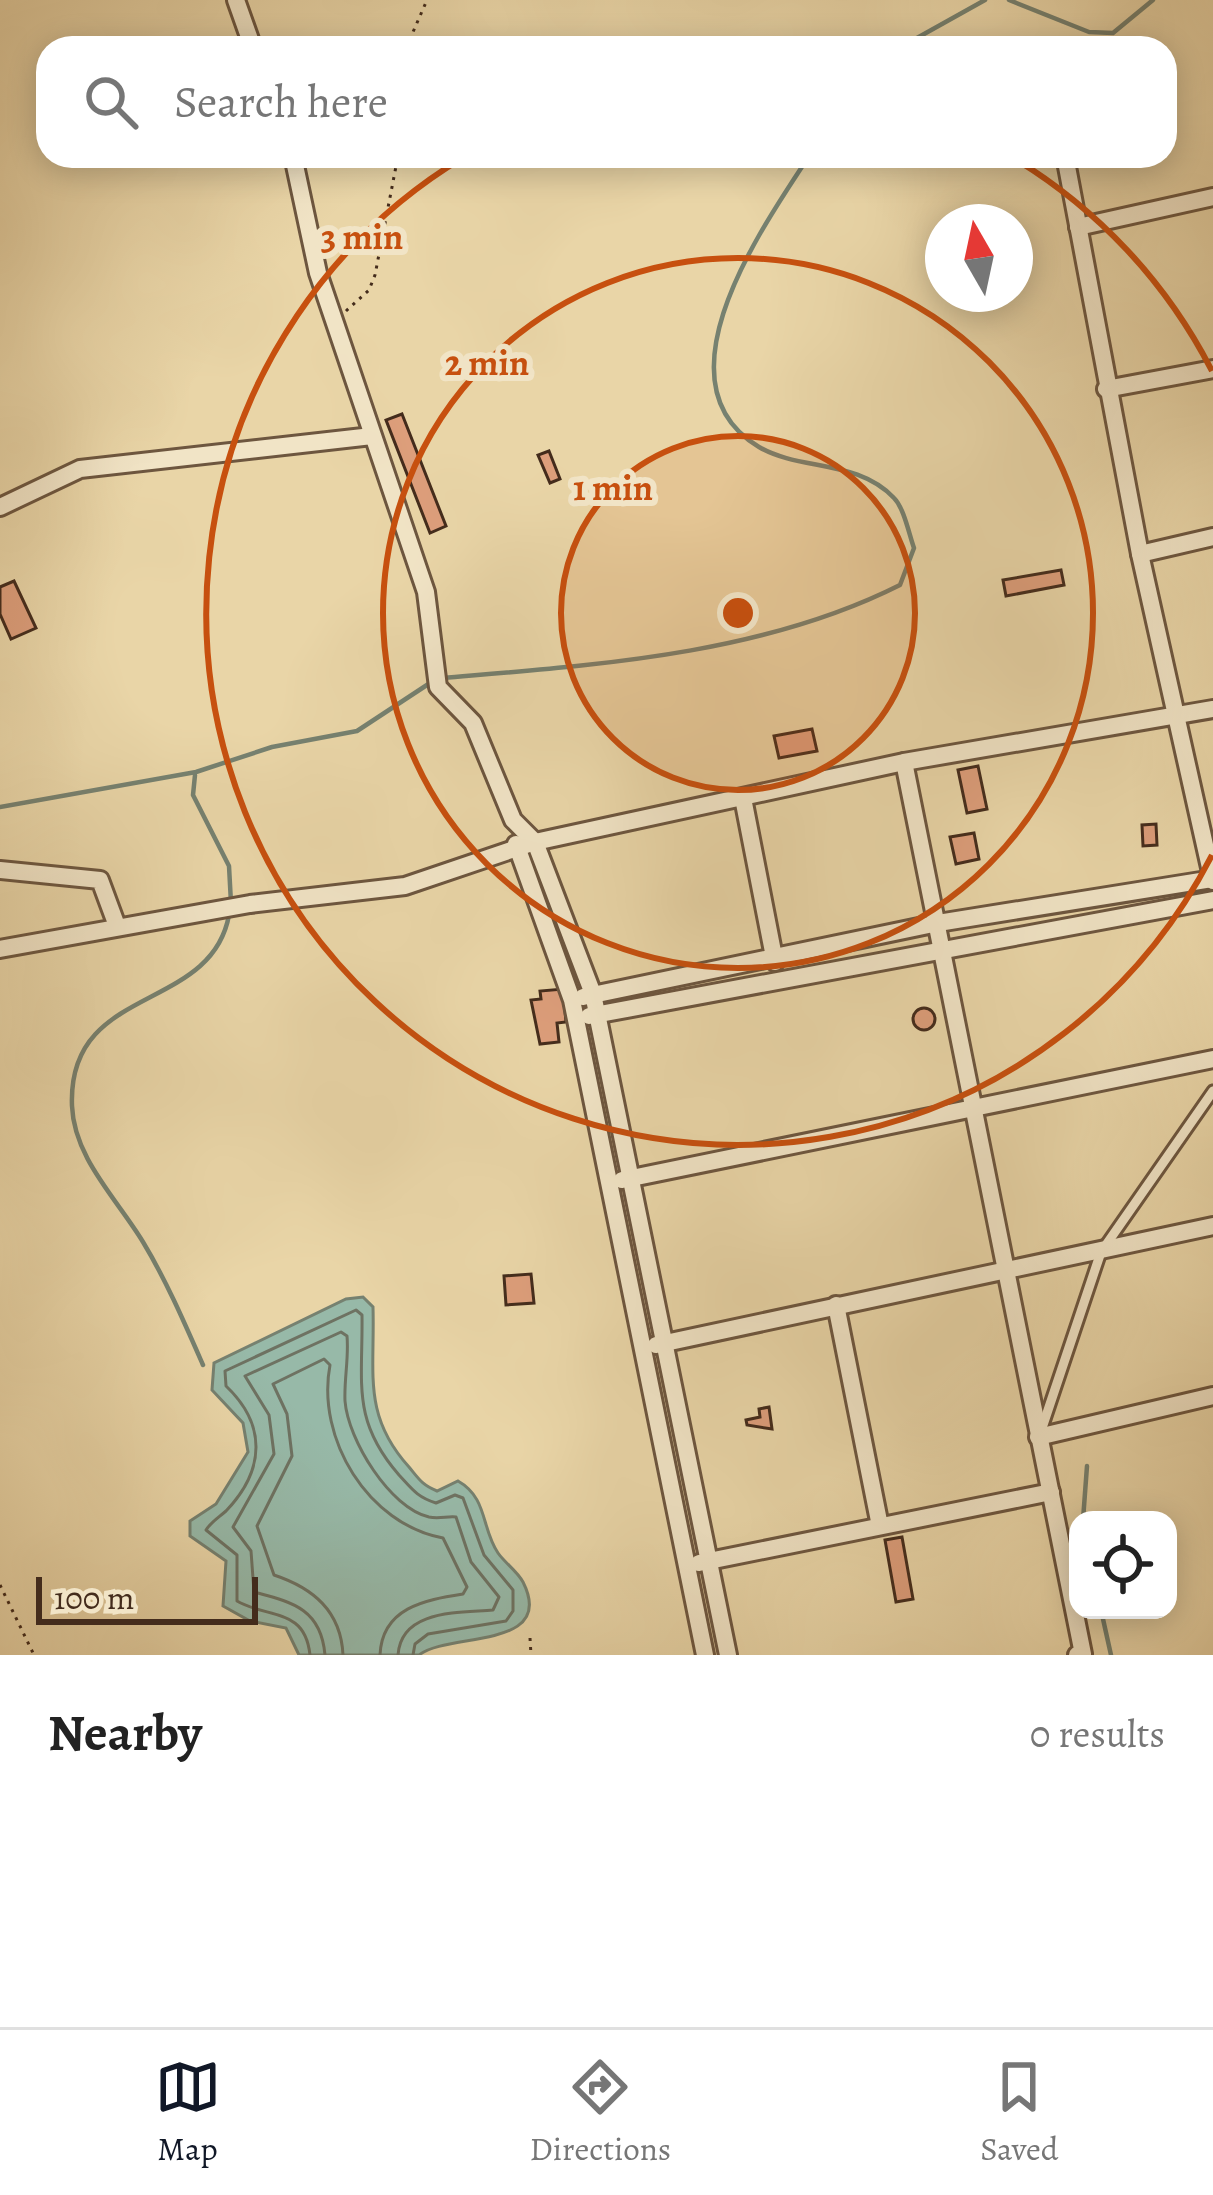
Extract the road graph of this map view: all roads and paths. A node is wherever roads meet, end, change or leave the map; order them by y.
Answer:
1 (236, 0) edge
2 (427, 0) edge
3 (249, 36) edge
4 (411, 36) edge
5 (296, 168) edge
6 (396, 168) edge
7 (1067, 168) edge
8 (1213, 197) edge
9 (1078, 227) junction
10 (335, 319) junction
11 (1213, 369) edge
12 (1106, 389) junction
13 (372, 436) junction
14 (0, 507) edge
15 (1213, 537) edge
16 (1140, 554) junction
17 (1213, 709) edge
18 (1174, 717) junction
19 (904, 762) junction
20 (742, 799) junction
21 (513, 820) junction
22 (536, 842) junction
23 (517, 850) junction
24 (0, 870) edge
25 (1213, 880) edge
26 (1213, 900) edge
27 (938, 922) junction
28 (117, 926) junction
29 (0, 949) edge
30 (943, 949) junction
31 (774, 957) junction
32 (778, 980) junction
33 (593, 994) junction
34 (572, 1000) junction
35 (598, 1014) junction
36 (576, 1019) junction
37 (1213, 1059) edge
38 (1213, 1091) edge
39 (974, 1109) junction
40 (632, 1178) junction
41 (610, 1183) junction
42 (1213, 1226) edge
43 (1101, 1252) junction
44 (1005, 1272) junction
45 (836, 1305) junction
46 (662, 1343) junction
47 (644, 1348) junction
48 (1213, 1396) edge
49 (1039, 1437) junction
50 (1051, 1492) junction
51 (880, 1526) junction
52 (708, 1561) junction
53 (687, 1565) junction
54 (0, 1585) edge
55 (530, 1638) dead end
56 (34, 1655) edge
57 (531, 1655) edge
58 (705, 1655) edge
59 (728, 1655) edge
60 (1077, 1655) edge

1 - 3 street
2 - 4 path
5 - 10 street
6 - 10 path
7 - 9 street
8 - 9 street
9 - 12 street
10 - 13 street
11 - 12 street
12 - 16 street
13 - 14 street
13 - 21 street
15 - 16 street
16 - 18 street
17 - 18 street
18 - 19 street
18 - 25 street
19 - 20 street
19 - 27 street
20 - 22 street
20 - 31 street
21 - 22 street
21 - 23 street
22 - 23 street
22 - 33 street
23 - 28 street
23 - 34 street
24 - 28 street
25 - 27 street
26 - 30 street
27 - 30 street
27 - 31 street
28 - 29 street
30 - 32 street
30 - 39 street
31 - 32 street
31 - 33 street
32 - 35 street
33 - 34 street
33 - 35 street
34 - 36 street
35 - 36 street
35 - 40 street
36 - 41 street
37 - 39 street
38 - 43 lane
39 - 40 street
39 - 44 street
40 - 41 street
40 - 46 street
41 - 47 street
42 - 43 street
43 - 44 street
43 - 49 lane
44 - 45 street
44 - 49 street
45 - 46 street
45 - 51 street
46 - 47 street
46 - 52 street
47 - 53 street
48 - 49 street
49 - 50 street
50 - 51 street
50 - 60 street
51 - 52 street
52 - 53 street
52 - 59 street
53 - 58 street
54 - 56 path
55 - 57 path

